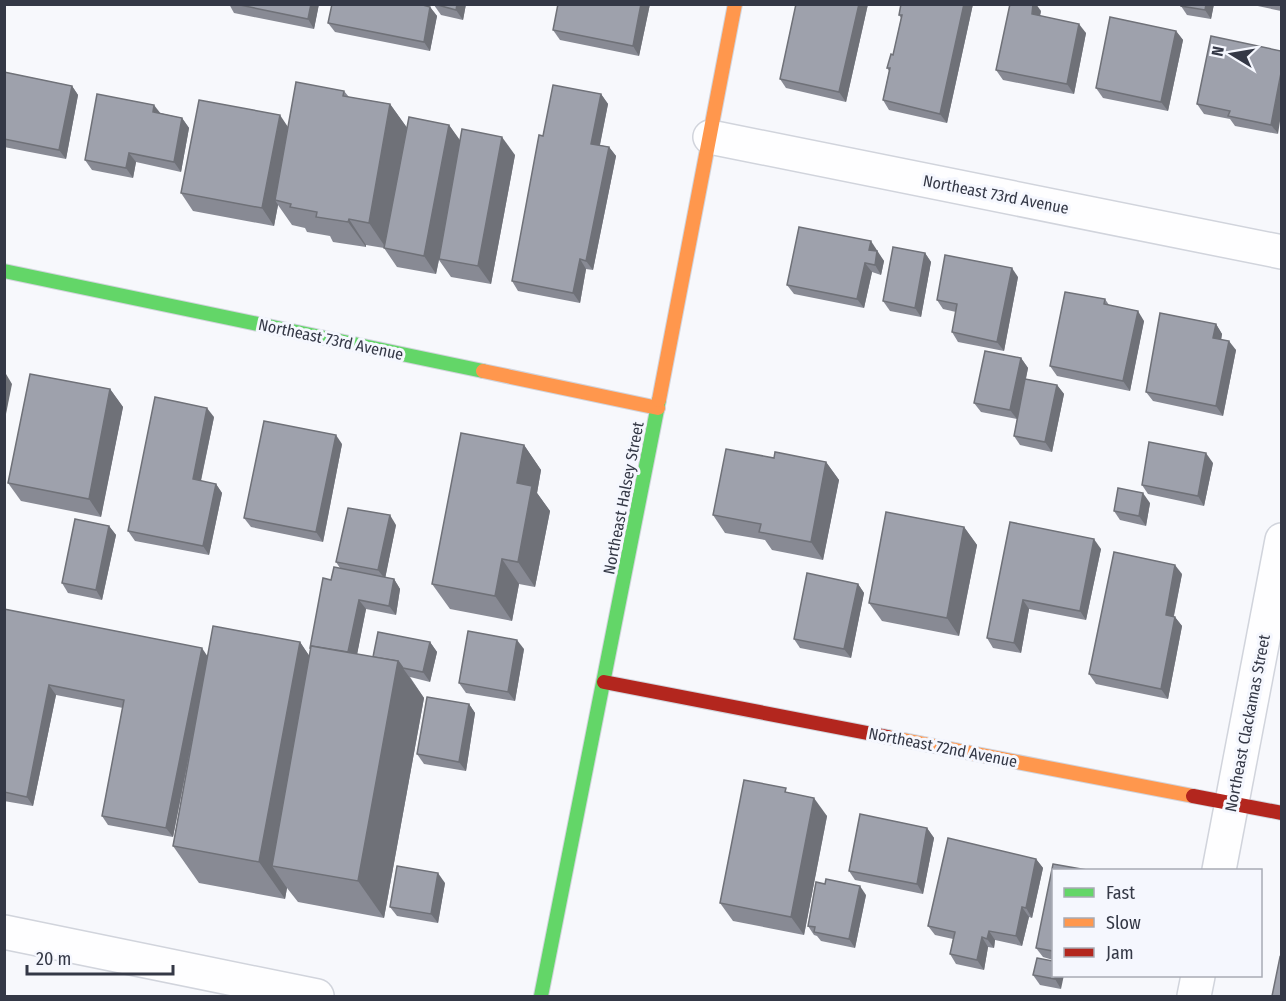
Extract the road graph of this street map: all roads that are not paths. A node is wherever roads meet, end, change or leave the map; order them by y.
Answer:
1 (735, 4) edge
2 (710, 137) junction
3 (1281, 252) edge
4 (4, 271) edge
5 (658, 408) junction
6 (1281, 540) edge
7 (604, 682) junction
8 (1232, 803) junction
9 (1281, 813) edge
10 (1219, 869) edge
11 (4, 932) edge
12 (1198, 977) edge
13 (317, 996) edge
14 (541, 996) edge
15 (1194, 996) edge

1 - 2 street, Northeast Halsey Street
2 - 3 street, Northeast 73rd Avenue
2 - 5 street, Northeast Halsey Street
4 - 5 street, Northeast 73rd Avenue
5 - 7 street, Northeast Halsey Street
6 - 8 street, Northeast Clackamas Street
7 - 8 street, Northeast 72nd Avenue
7 - 14 street, Northeast Halsey Street
8 - 9 street, Northeast 72nd Avenue
8 - 10 street, Northeast Clackamas Street
11 - 13 street
12 - 15 street

